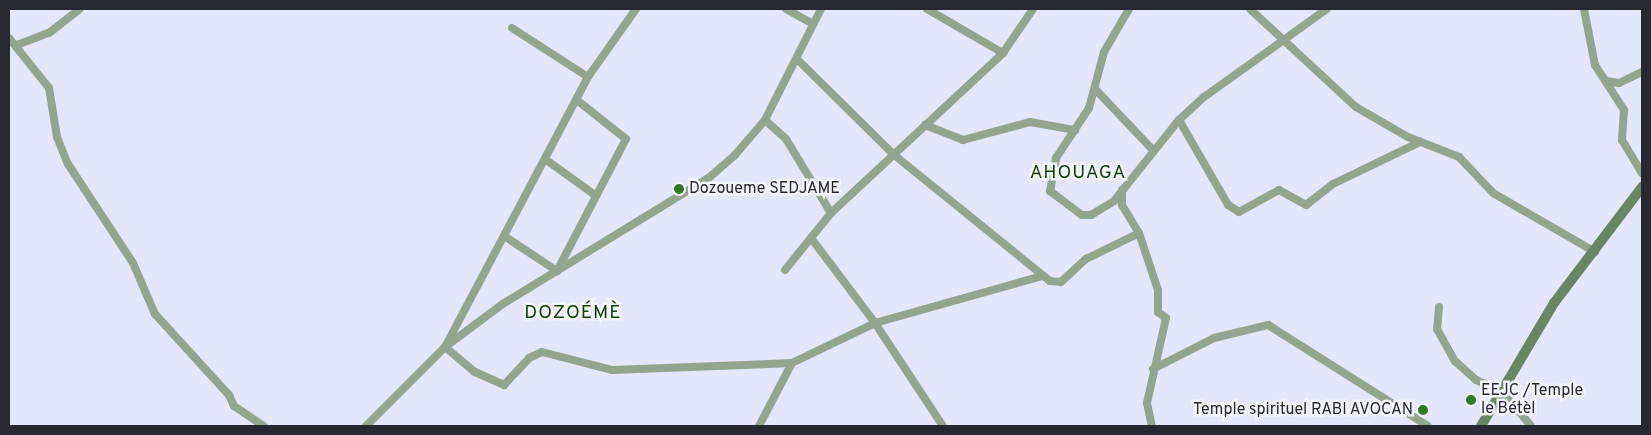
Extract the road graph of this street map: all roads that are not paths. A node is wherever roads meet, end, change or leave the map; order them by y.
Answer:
1 (80, 9) edge
2 (636, 9) edge
3 (786, 9) edge
4 (821, 9) edge
5 (927, 9) edge
6 (1033, 9) edge
7 (1129, 9) edge
8 (1250, 9) edge
9 (1327, 9) edge
10 (1584, 9) edge
11 (813, 24) junction
12 (512, 28) dead end
13 (9, 38) edge
14 (1280, 39) junction
15 (17, 45) junction
16 (1003, 53) junction
17 (797, 59) junction
18 (1642, 72) edge
19 (588, 77) junction
20 (1606, 81) junction
21 (1096, 90) junction
22 (577, 100) junction
23 (765, 120) junction
24 (1179, 120) junction
25 (925, 125) junction
26 (1075, 130) junction
27 (1420, 142) junction
28 (1153, 150) junction
29 (893, 154) junction
30 (545, 159) junction
31 (1642, 173) edge
32 (1642, 187) edge
33 (1122, 188) junction
34 (595, 195) junction
35 (831, 213) junction
36 (1140, 233) junction
37 (504, 236) junction
38 (810, 238) junction
39 (1595, 252) junction
40 (785, 270) dead end
41 (557, 272) junction
42 (1042, 276) junction
43 (1439, 307) dead end
44 (875, 323) junction
45 (445, 346) junction
46 (792, 363) junction
47 (1153, 369) junction
48 (1502, 391) junction
49 (264, 426) edge
50 (366, 426) edge
51 (759, 426) edge
52 (943, 426) edge
53 (1152, 426) edge
54 (1428, 426) edge
55 (1481, 426) edge
56 (1532, 426) edge

1 - 15 street
2 - 19 street
3 - 11 street
4 - 11 street
5 - 16 street
6 - 16 street
7 - 21 street
8 - 14 street
9 - 14 street
10 - 20 street
11 - 17 street
12 - 19 street
13 - 15 street
14 - 24 street
14 - 27 street
15 - 49 street
16 - 25 street
17 - 23 street
17 - 29 street
18 - 20 street
19 - 22 street
20 - 31 street
21 - 26 street
21 - 28 street
22 - 30 street
22 - 34 street
23 - 35 street
23 - 41 street
24 - 27 street
24 - 28 street
25 - 26 street
25 - 29 street
26 - 33 street
27 - 39 street
28 - 33 street
29 - 35 street
29 - 42 street
30 - 34 street
30 - 37 street
32 - 39 main road
33 - 36 street
34 - 41 street
35 - 38 street
36 - 42 street
36 - 47 street
37 - 41 street
37 - 45 street
38 - 40 street
38 - 44 street
39 - 48 main road
41 - 45 street
42 - 44 street
43 - 48 street
44 - 46 street
44 - 52 street
45 - 46 street
45 - 50 street
46 - 51 street
47 - 53 street
47 - 54 street
48 - 55 main road
48 - 56 street

